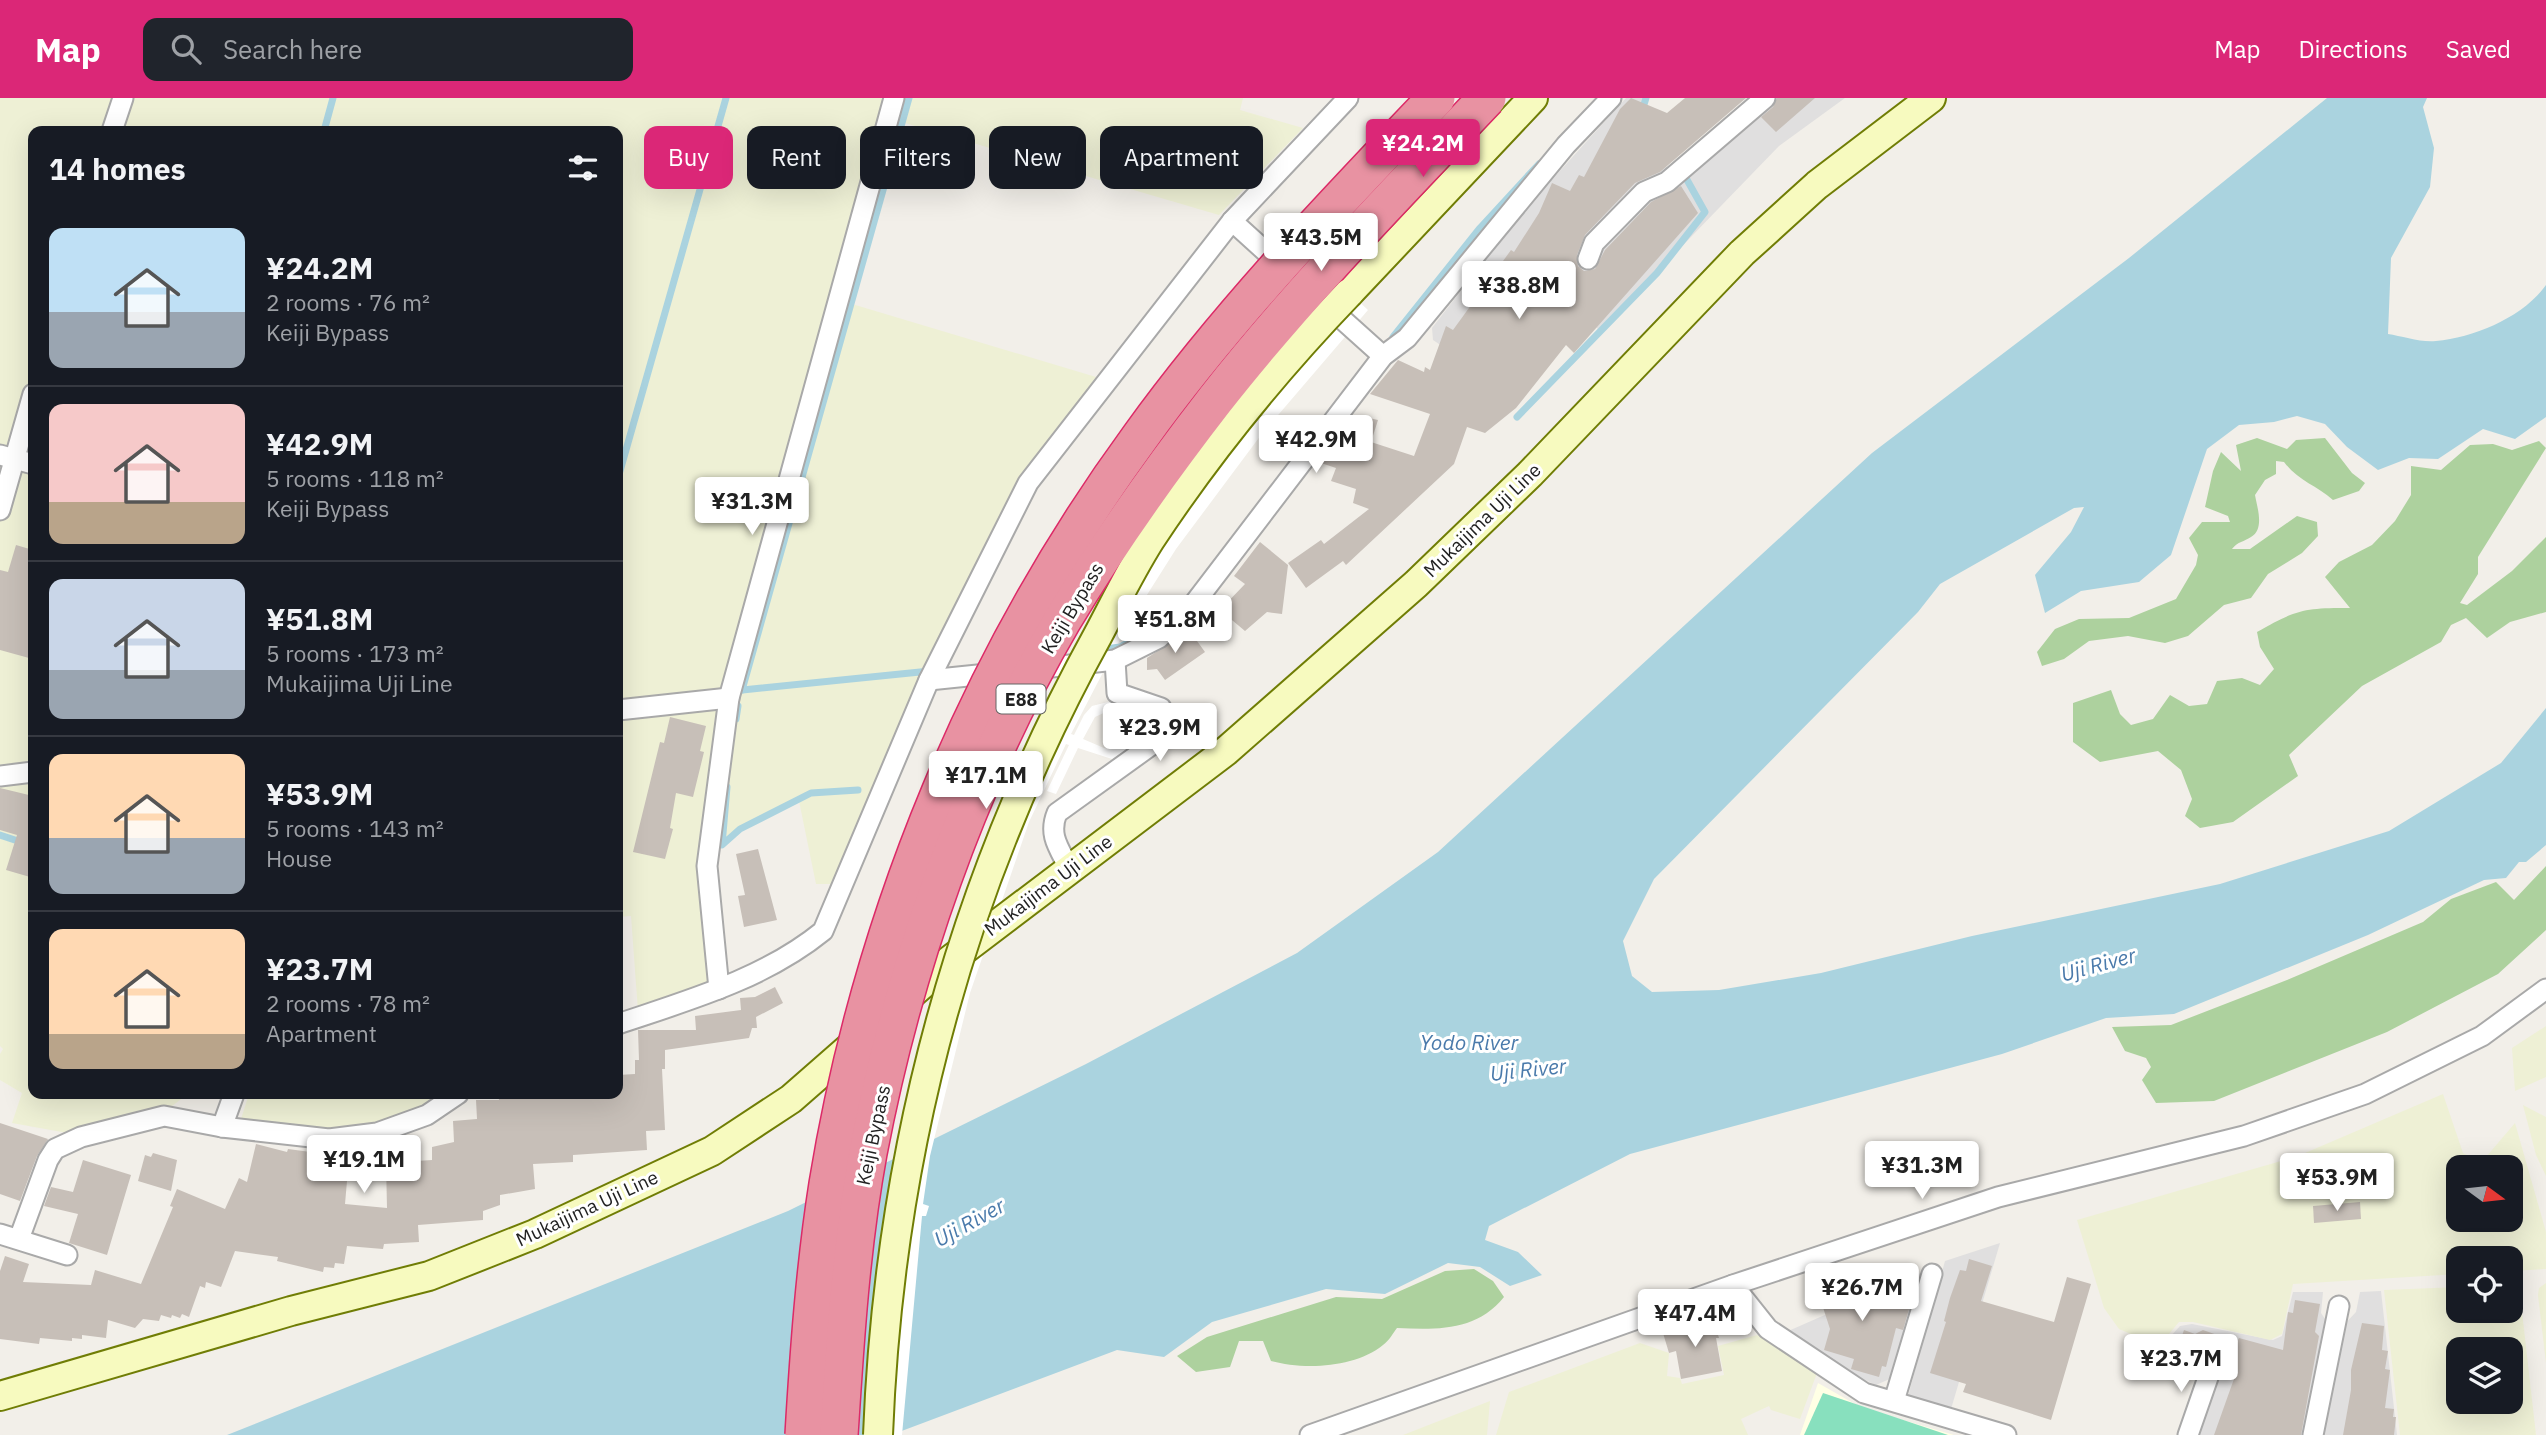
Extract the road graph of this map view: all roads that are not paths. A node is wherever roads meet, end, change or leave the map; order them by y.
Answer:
1 (122, 98) edge
2 (894, 98) edge
3 (1436, 98) edge
4 (1487, 98) edge
5 (1533, 98) edge
6 (1611, 98) edge
7 (1765, 98) edge
8 (1931, 98) edge
9 (1344, 100) edge
10 (114, 126) edge
11 (1232, 221) junction
12 (1588, 259) dead end
13 (1383, 356) junction
14 (28, 413) edge
15 (16, 459) edge
16 (0, 510) edge
17 (1115, 660) junction
18 (929, 680) junction
19 (729, 698) junction
20 (623, 709) edge
21 (28, 773) edge
22 (0, 776) edge
23 (1069, 868) junction
24 (719, 989) junction
25 (2546, 989) edge
26 (623, 1022) edge
27 (232, 1099) edge
28 (451, 1099) edge
29 (222, 1127) junction
30 (9, 1236) edge
31 (67, 1255) dead end
32 (1932, 1274) dead end
33 (1733, 1285) junction
34 (2339, 1306) dead end
35 (2212, 1366) dead end
36 (0, 1396) edge
37 (1894, 1401) junction
38 (804, 1435) edge
39 (839, 1435) edge
40 (878, 1435) edge
41 (1310, 1435) edge
42 (2007, 1435) edge
43 (2188, 1435) edge
44 (2313, 1435) edge

1 - 10 street
2 - 19 street
3 - 38 highway, Keiji Bypass / E88, bridge
4 - 39 highway, Keiji Bypass / E88, bridge
5 - 40 main road, bridge
6 - 13 street
7 - 12 street
8 - 23 main road, Mukaijima Uji Line
9 - 11 street
11 - 13 street
11 - 18 street
13 - 17 street
14 - 15 street
15 - 16 street
17 - 18 street
17 - 23 street
18 - 24 street
19 - 20 street
19 - 24 street
21 - 22 street
23 - 36 main road, Mukaijima Uji Line
24 - 26 street
25 - 33 street
27 - 29 street
28 - 29 street
29 - 30 street
30 - 31 street
32 - 37 street
33 - 37 street
33 - 41 street
34 - 44 street
35 - 43 street
37 - 42 street

